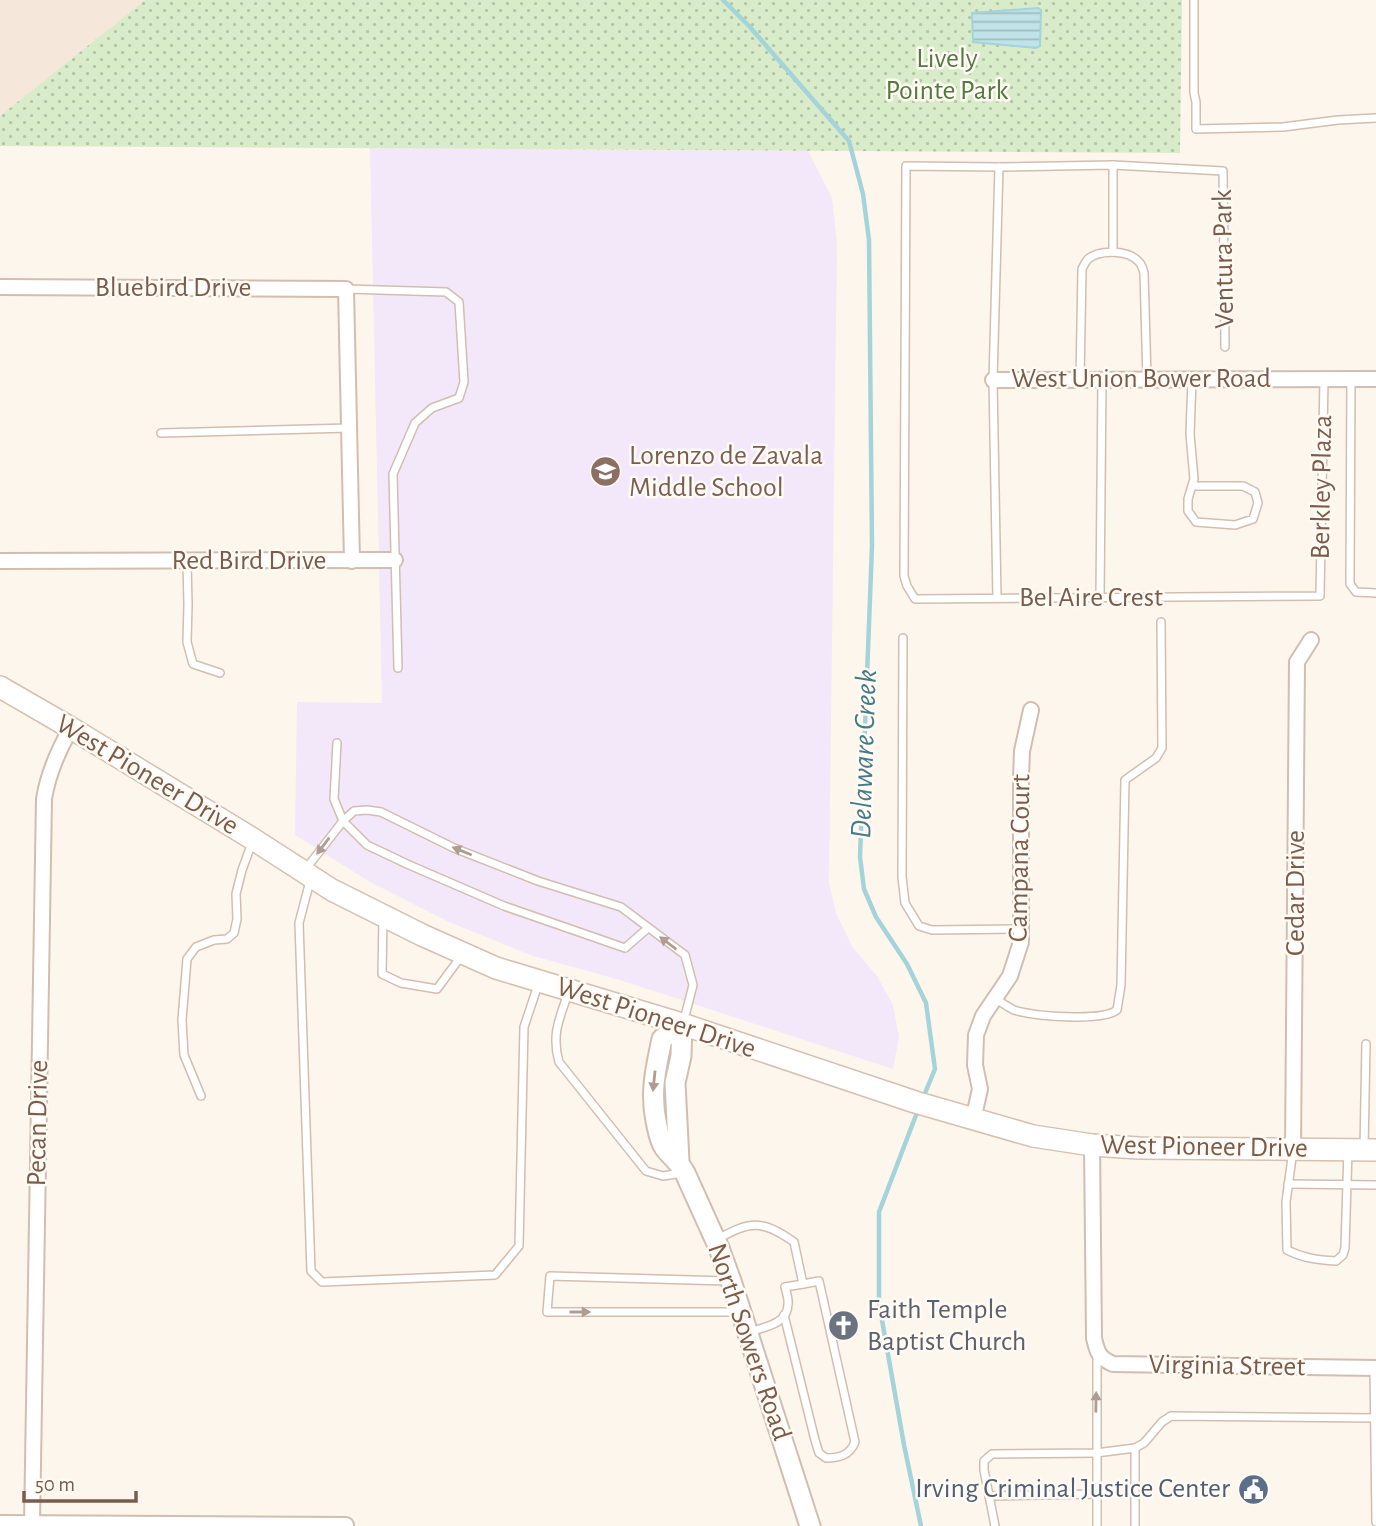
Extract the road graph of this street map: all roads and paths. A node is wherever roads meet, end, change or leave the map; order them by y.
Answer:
1 (1194, 0) edge
2 (1376, 118) edge
3 (1112, 165) junction
4 (999, 167) junction
5 (1112, 252) junction
6 (0, 287) edge
7 (346, 289) junction
8 (1225, 347) dead end
9 (1102, 379) junction
10 (1147, 379) junction
11 (1192, 379) junction
12 (1324, 379) junction
13 (1351, 379) junction
14 (1376, 379) edge
15 (993, 380) junction
16 (1080, 380) junction
17 (349, 428) junction
18 (161, 433) dead end
19 (1192, 486) junction
20 (395, 560) junction
21 (0, 561) edge
22 (187, 561) junction
23 (352, 561) junction
24 (1376, 593) edge
25 (1320, 596) joint
26 (997, 598) junction
27 (1100, 598) junction
28 (1161, 622) dead end
29 (903, 638) dead end
30 (1311, 640) dead end
31 (398, 668) dead end
32 (220, 673) dead end
33 (0, 687) edge
34 (1031, 710) dead end
35 (71, 728) junction
36 (337, 743) dead end
37 (343, 821) junction
38 (253, 839) junction
39 (307, 875) junction
40 (383, 914) junction
41 (648, 928) junction
42 (1021, 929) junction
43 (463, 954) junction
44 (540, 981) junction
45 (569, 990) junction
46 (995, 999) junction
47 (682, 1024) junction
48 (1366, 1044) dead end
49 (201, 1096) dead end
50 (967, 1118) junction
51 (1092, 1145) junction
52 (1293, 1149) junction
53 (1363, 1150) edge
54 (682, 1167) junction
55 (1376, 1178) edge
56 (1288, 1184) junction
57 (1376, 1185) edge
58 (1347, 1186) junction
59 (716, 1240) junction
60 (731, 1281) junction
61 (803, 1284) junction
62 (741, 1312) junction
63 (784, 1315) junction
64 (748, 1333) junction
65 (1096, 1344) junction
66 (1375, 1368) edge
67 (1375, 1422) edge
68 (1135, 1448) junction
69 (1096, 1453) junction
70 (1097, 1494) junction
71 (989, 1496) junction
72 (1376, 1522) edge
73 (0, 1523) edge
74 (32, 1524) junction
75 (345, 1525) edge
76 (810, 1526) edge
77 (995, 1526) edge
78 (1097, 1526) edge
79 (1135, 1526) edge

1 - 2 lane
3 - 4 lane
3 - 5 lane
3 - 8 lane, Ventura Park
4 - 15 lane, West Union Bower Road
4 - 26 lane
5 - 10 lane
5 - 16 lane
6 - 7 street, Bluebird Drive
7 - 17 street, Red Bird Drive
7 - 20 lane
9 - 10 street, West Union Bower Road
9 - 16 street, West Union Bower Road
9 - 27 lane
10 - 11 street, West Union Bower Road
11 - 12 street, West Union Bower Road
11 - 19 lane
12 - 13 street, West Union Bower Road
12 - 25 lane, Berkley Plaza
13 - 14 street, West Union Bower Road
13 - 24 lane
15 - 16 street, West Union Bower Road
15 - 26 lane, Bel Aire Crest
17 - 18 lane
17 - 23 street, Red Bird Drive
19 - 19 lane
20 - 23 street
20 - 31 lane
21 - 22 street, Red Bird Drive
22 - 23 street, Red Bird Drive
22 - 32 lane
25 - 27 lane, Bel Aire Crest
26 - 27 lane, Bel Aire Crest
28 - 46 lane
29 - 42 lane
30 - 52 street, Cedar Drive
33 - 35 main road, West Pioneer Drive
34 - 42 street, Campana Court
35 - 38 main road, West Pioneer Drive
35 - 74 street, Pecan Drive
36 - 37 lane
37 -> 39 lane
41 -> 37 lane
37 - 41 lane
38 - 39 main road, West Pioneer Drive
38 - 49 lane
39 - 40 main road, West Pioneer Drive
39 - 44 lane
40 - 43 main road, West Pioneer Drive
40 - 43 lane
47 -> 41 lane
42 - 46 street, Campana Court
43 - 44 main road, West Pioneer Drive
44 - 45 main road, West Pioneer Drive
45 - 47 main road, West Pioneer Drive
45 - 54 lane
46 - 50 street, Campana Court
47 - 50 main road, West Pioneer Drive
47 - 54 street, North Sowers Road
48 - 53 lane
50 - 51 main road, West Pioneer Drive
51 - 52 main road, West Pioneer Drive
51 - 65 street
52 - 53 main road, West Pioneer Drive
52 - 56 lane
53 - 58 lane
54 - 59 street, North Sowers Road
55 - 57 lane
56 - 58 lane
56 - 58 lane
57 - 58 lane
59 - 60 street, North Sowers Road
59 - 61 lane
60 - 62 street, North Sowers Road
60 -> 62 lane
61 - 63 lane
61 - 63 lane
62 - 64 street, North Sowers Road
63 - 64 lane
64 - 76 street, North Sowers Road
65 - 66 street, Virginia Street
69 -> 65 lane
66 - 67 lane
67 - 68 lane
67 - 72 lane
68 - 69 lane
68 - 79 lane
69 - 70 lane
69 - 71 lane
70 - 71 lane
70 - 78 lane
71 - 77 lane
73 - 74 street
74 - 75 street

